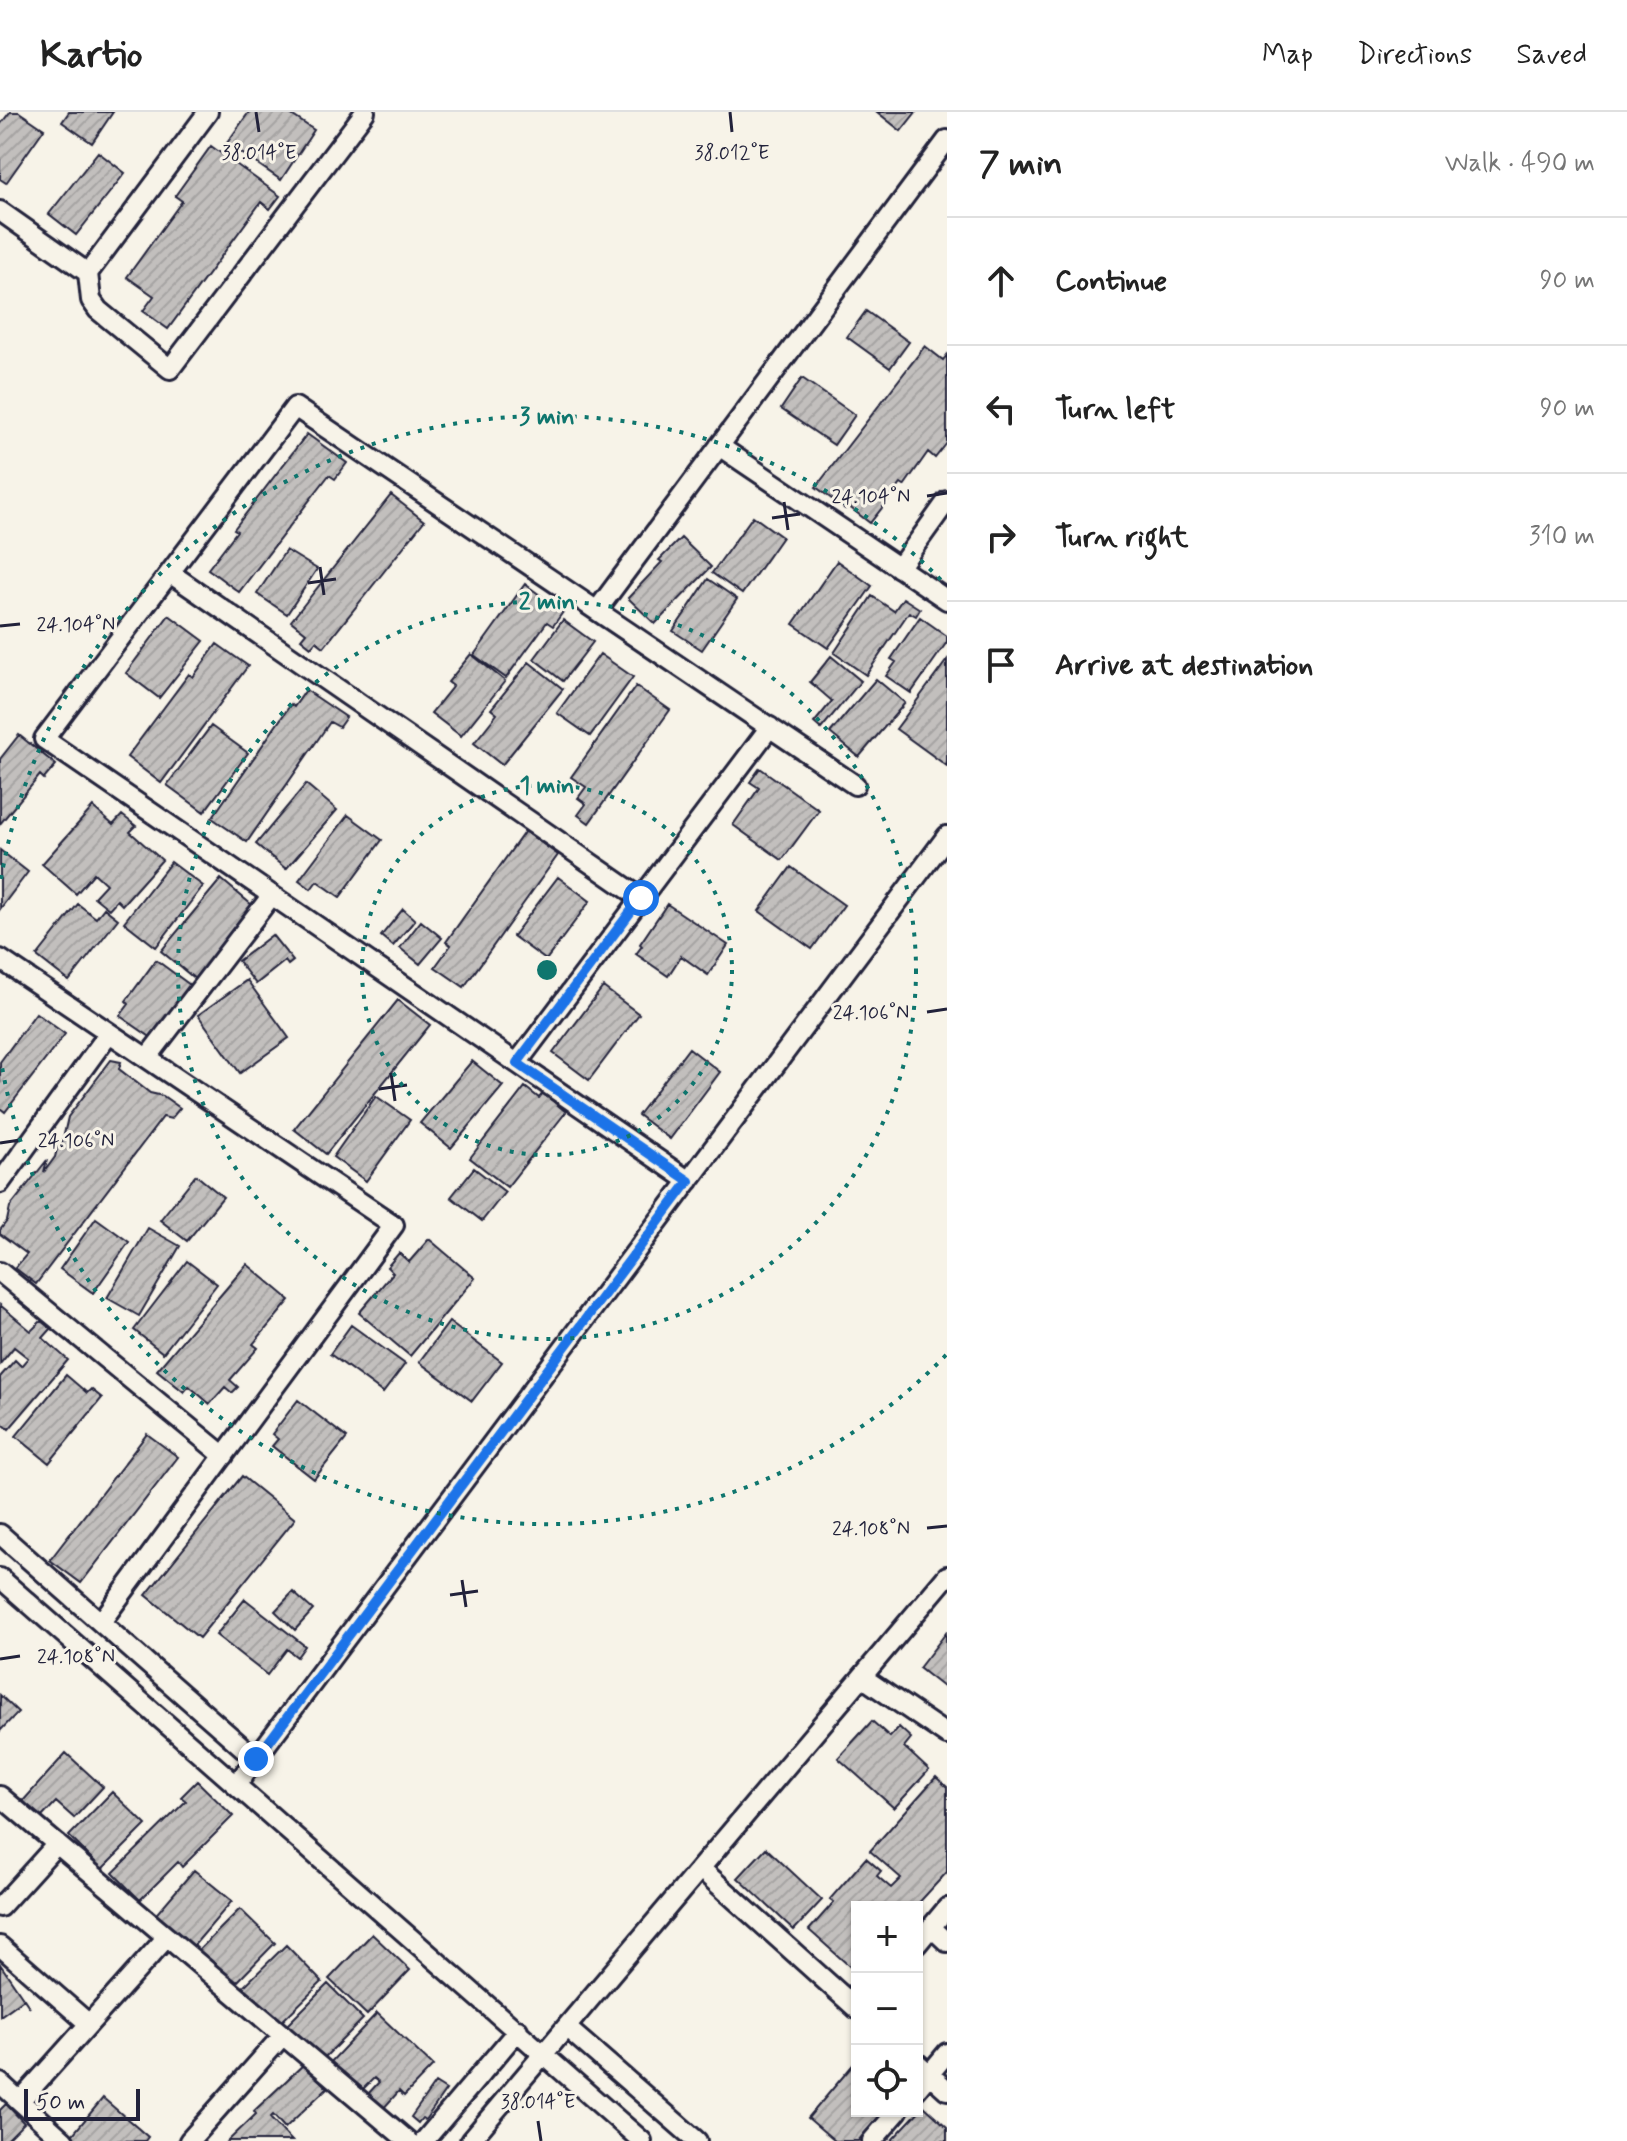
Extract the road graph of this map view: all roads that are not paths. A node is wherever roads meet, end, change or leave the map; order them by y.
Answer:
1 (208, 112) edge
2 (365, 112) edge
3 (947, 140) edge
4 (0, 211) edge
5 (88, 273) junction
6 (719, 446) junction
7 (947, 501) edge
8 (899, 568) junction
9 (170, 573) junction
10 (947, 600) edge
11 (598, 609) junction
12 (770, 727) junction
13 (855, 785) dead end
14 (947, 836) edge
15 (272, 895) junction
16 (641, 898) junction
17 (0, 959) edge
18 (109, 1033) junction
19 (147, 1058) junction
20 (517, 1063) junction
21 (689, 1181) junction
22 (0, 1183) edge
23 (0, 1272) edge
24 (224, 1456) junction
25 (0, 1534) edge
26 (947, 1576) edge
27 (0, 1578) edge
28 (101, 1622) junction
29 (862, 1677) junction
30 (947, 1735) edge
31 (256, 1759) junction
32 (236, 1785) junction
33 (0, 1796) edge
34 (57, 1844) junction
35 (701, 1869) junction
36 (0, 1907) edge
37 (947, 1908) edge
38 (931, 1927) junction
39 (167, 1937) junction
40 (923, 1937) edge
41 (947, 1942) edge
42 (0, 1946) edge
43 (851, 2004) edge
44 (89, 2024) junction
45 (567, 2028) junction
46 (518, 2030) junction
47 (283, 2035) junction
48 (545, 2053) junction
49 (947, 2053) edge
50 (923, 2069) edge
51 (0, 2083) edge
52 (947, 2090) edge
53 (20, 2101) junction
54 (893, 2117) edge
55 (64, 2141) edge
56 (189, 2141) edge
57 (408, 2141) edge
58 (424, 2141) edge
59 (470, 2141) edge
60 (642, 2141) edge
61 (697, 2141) edge
62 (872, 2141) edge

1 - 5 street
2 - 5 street
3 - 6 street
4 - 5 street
6 - 8 street
6 - 11 street
7 - 8 street
8 - 10 street
9 - 11 street
9 - 15 street
9 - 16 street
11 - 12 street
12 - 13 street
12 - 16 street
14 - 21 street
15 - 19 street
15 - 20 street
16 - 20 street
17 - 18 street
18 - 19 street
18 - 22 street
19 - 24 street
20 - 21 street
21 - 31 street
23 - 24 street
24 - 28 street
25 - 28 street
26 - 29 street
27 - 32 street
28 - 31 street
29 - 30 street
29 - 35 street
31 - 32 street
32 - 46 street
33 - 34 street
34 - 36 street
34 - 39 street
35 - 43 street
35 - 45 street
37 - 38 street
38 - 40 street
38 - 41 street
39 - 44 street
39 - 47 street
42 - 44 street
44 - 53 street
45 - 48 street
45 - 61 street
46 - 48 street
46 - 58 street
47 - 56 street
47 - 57 street
48 - 59 street
48 - 60 street
49 - 50 street
50 - 52 street
51 - 53 street
53 - 55 street
54 - 62 street

